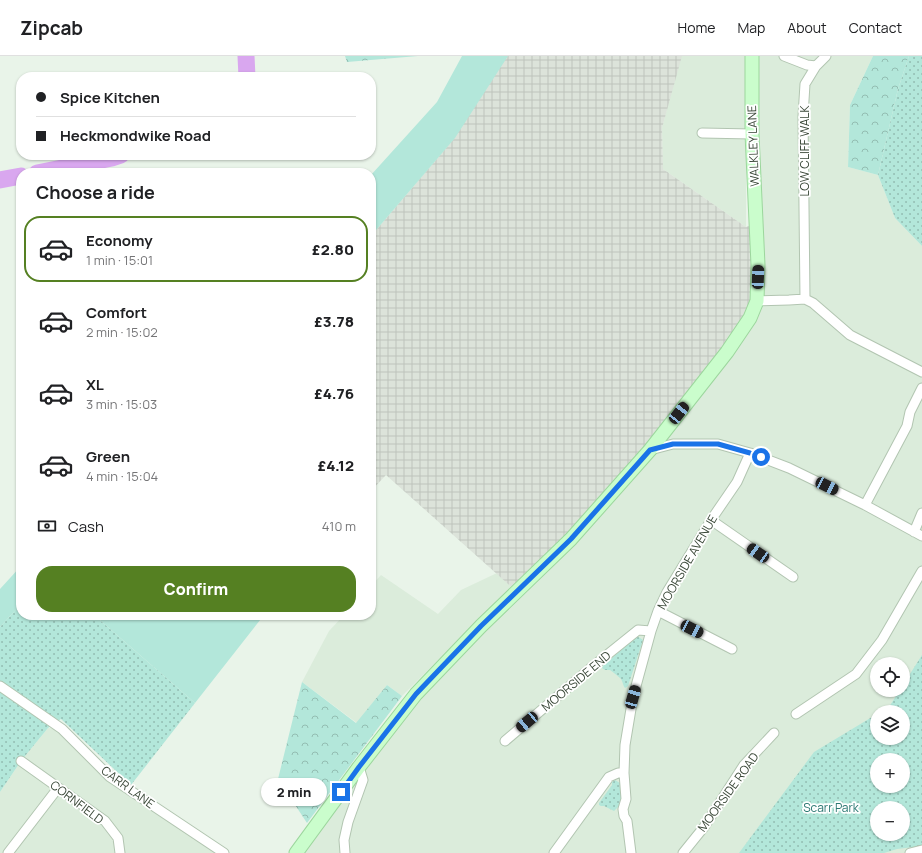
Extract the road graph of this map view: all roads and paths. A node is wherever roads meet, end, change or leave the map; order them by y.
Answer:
1 (752, 56) edge
2 (784, 56) edge
3 (826, 56) edge
4 (816, 66) junction
5 (702, 133) dead end
6 (752, 134) junction
7 (805, 299) junction
8 (757, 301) junction
9 (922, 372) edge
10 (922, 388) edge
11 (650, 450) junction
12 (750, 453) junction
13 (865, 505) junction
14 (922, 513) edge
15 (711, 520) junction
16 (918, 534) edge
17 (922, 571) edge
18 (793, 577) dead end
19 (658, 611) junction
20 (651, 631) junction
21 (732, 649) dead end
22 (0, 686) edge
23 (796, 714) dead end
24 (774, 732) dead end
25 (505, 741) dead end
26 (21, 761) dead end
27 (359, 767) junction
28 (624, 773) junction
29 (58, 788) junction
30 (922, 850) edge
31 (8, 853) edge
32 (120, 853) edge
33 (224, 853) edge
34 (296, 853) edge
35 (345, 853) edge
36 (554, 853) edge
37 (631, 853) edge
38 (683, 853) edge
39 (910, 853) edge

1 - 6 main road, WALKLEY LANE
2 - 4 street
3 - 4 street, LOW CLIFF WALK
4 - 7 street, LOW CLIFF WALK
5 - 6 street
6 - 8 main road, WALKLEY LANE
7 - 8 street
7 - 9 street
8 - 11 main road
10 - 13 street
11 - 12 street
11 - 27 main road
12 - 13 street
12 - 15 street, MOORSIDE AVENUE
13 - 16 street
14 - 16 street
15 - 18 street
15 - 19 street, MOORSIDE AVENUE
17 - 23 street
19 - 20 street, MOORSIDE AVENUE
19 - 21 street
20 - 25 street, MOORSIDE END
20 - 28 street, MOORSIDE AVENUE
22 - 33 street, CARR LANE
24 - 38 street, MOORSIDE ROAD
26 - 29 street, CORNFIELD
27 - 34 main road
27 - 35 street
28 - 36 street
28 - 37 street, MOORSIDE AVENUE
29 - 31 street
29 - 32 street, CORNFIELD
30 - 39 street

